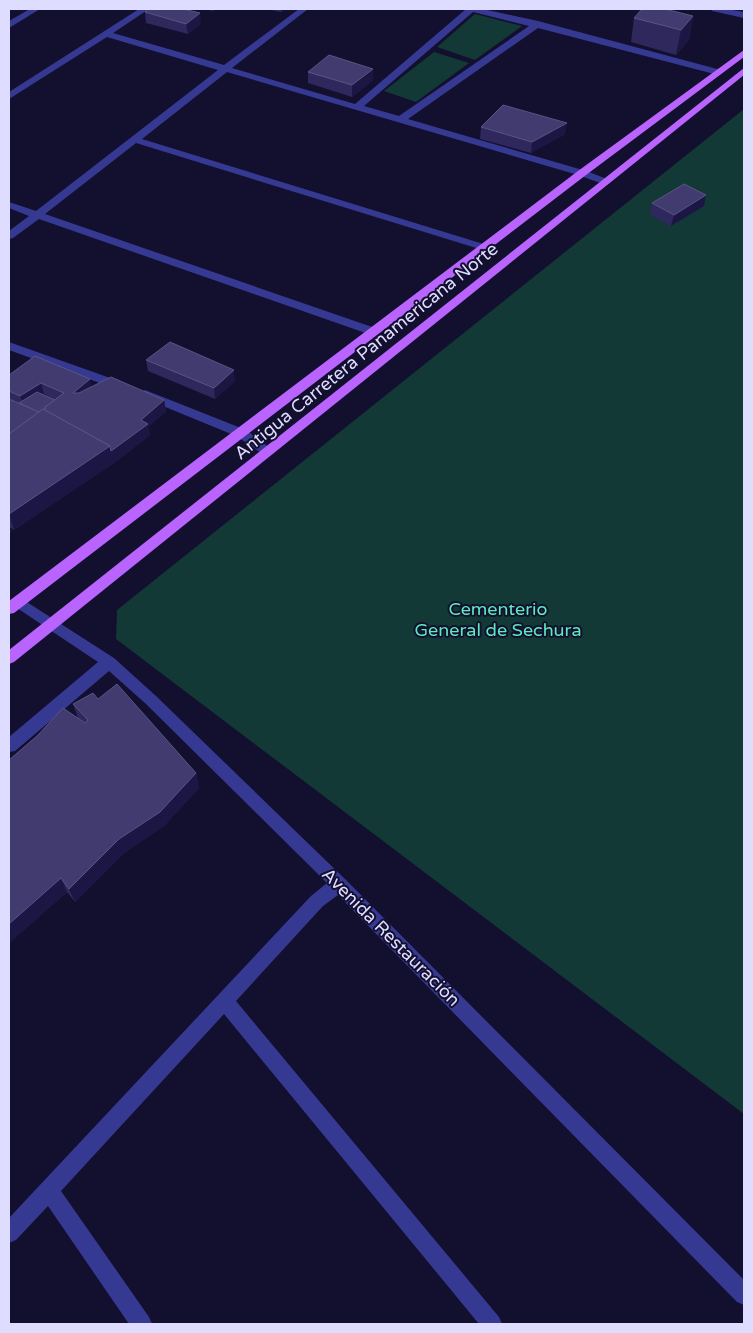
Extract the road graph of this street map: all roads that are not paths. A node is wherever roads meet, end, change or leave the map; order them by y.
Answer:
1 (36, 9) edge
2 (145, 9) edge
3 (304, 9) edge
4 (473, 9) edge
5 (715, 9) edge
6 (507, 12) edge
7 (744, 15) edge
8 (538, 24) junction
9 (9, 25) edge
10 (106, 34) junction
11 (744, 53) edge
12 (224, 68) junction
13 (744, 71) edge
14 (718, 72) junction
15 (9, 96) edge
16 (357, 106) junction
17 (402, 120) junction
18 (136, 140) junction
19 (582, 172) junction
20 (606, 182) junction
21 (9, 205) edge
22 (36, 216) junction
23 (9, 236) edge
24 (486, 248) junction
25 (374, 332) junction
26 (14, 348) edge
27 (9, 358) edge
28 (240, 433) junction
29 (268, 452) junction
30 (14, 605) edge
31 (53, 623) junction
32 (9, 658) edge
33 (109, 662) junction
34 (9, 746) edge
35 (339, 884) junction
36 (225, 1002) junction
37 (49, 1191) junction
38 (9, 1233) edge
39 (744, 1295) edge
40 (142, 1324) edge
41 (492, 1324) edge

1 - 9 street
2 - 10 street
3 - 12 street
4 - 6 street
4 - 16 street
5 - 7 street
6 - 8 street
8 - 14 street
8 - 17 street
10 - 12 street
10 - 15 street
11 - 14 main road, Antigua Carretera Panamericana Norte
12 - 16 street
12 - 18 street
13 - 20 main road, Antigua Carretera Panamericana Norte
14 - 19 main road, Antigua Carretera Panamericana Norte
16 - 17 street
17 - 19 street
18 - 22 street
18 - 24 street
19 - 20 street
19 - 24 main road, Antigua Carretera Panamericana Norte
20 - 29 main road, Antigua Carretera Panamericana Norte
21 - 22 street
22 - 23 street
22 - 25 street
24 - 25 main road, Antigua Carretera Panamericana Norte
25 - 28 main road, Antigua Carretera Panamericana Norte
26 - 27 street
26 - 28 street
28 - 29 street
28 - 30 main road, Antigua Carretera Panamericana Norte
29 - 31 main road, Antigua Carretera Panamericana Norte
30 - 31 street, Avenida Restauración
31 - 32 main road, Antigua Carretera Panamericana Norte
31 - 33 street, Avenida Restauración
33 - 34 street
33 - 35 street, Avenida Restauración
35 - 36 street
35 - 39 street, Avenida Restauración
36 - 37 street
36 - 41 street
37 - 38 street
37 - 40 street

